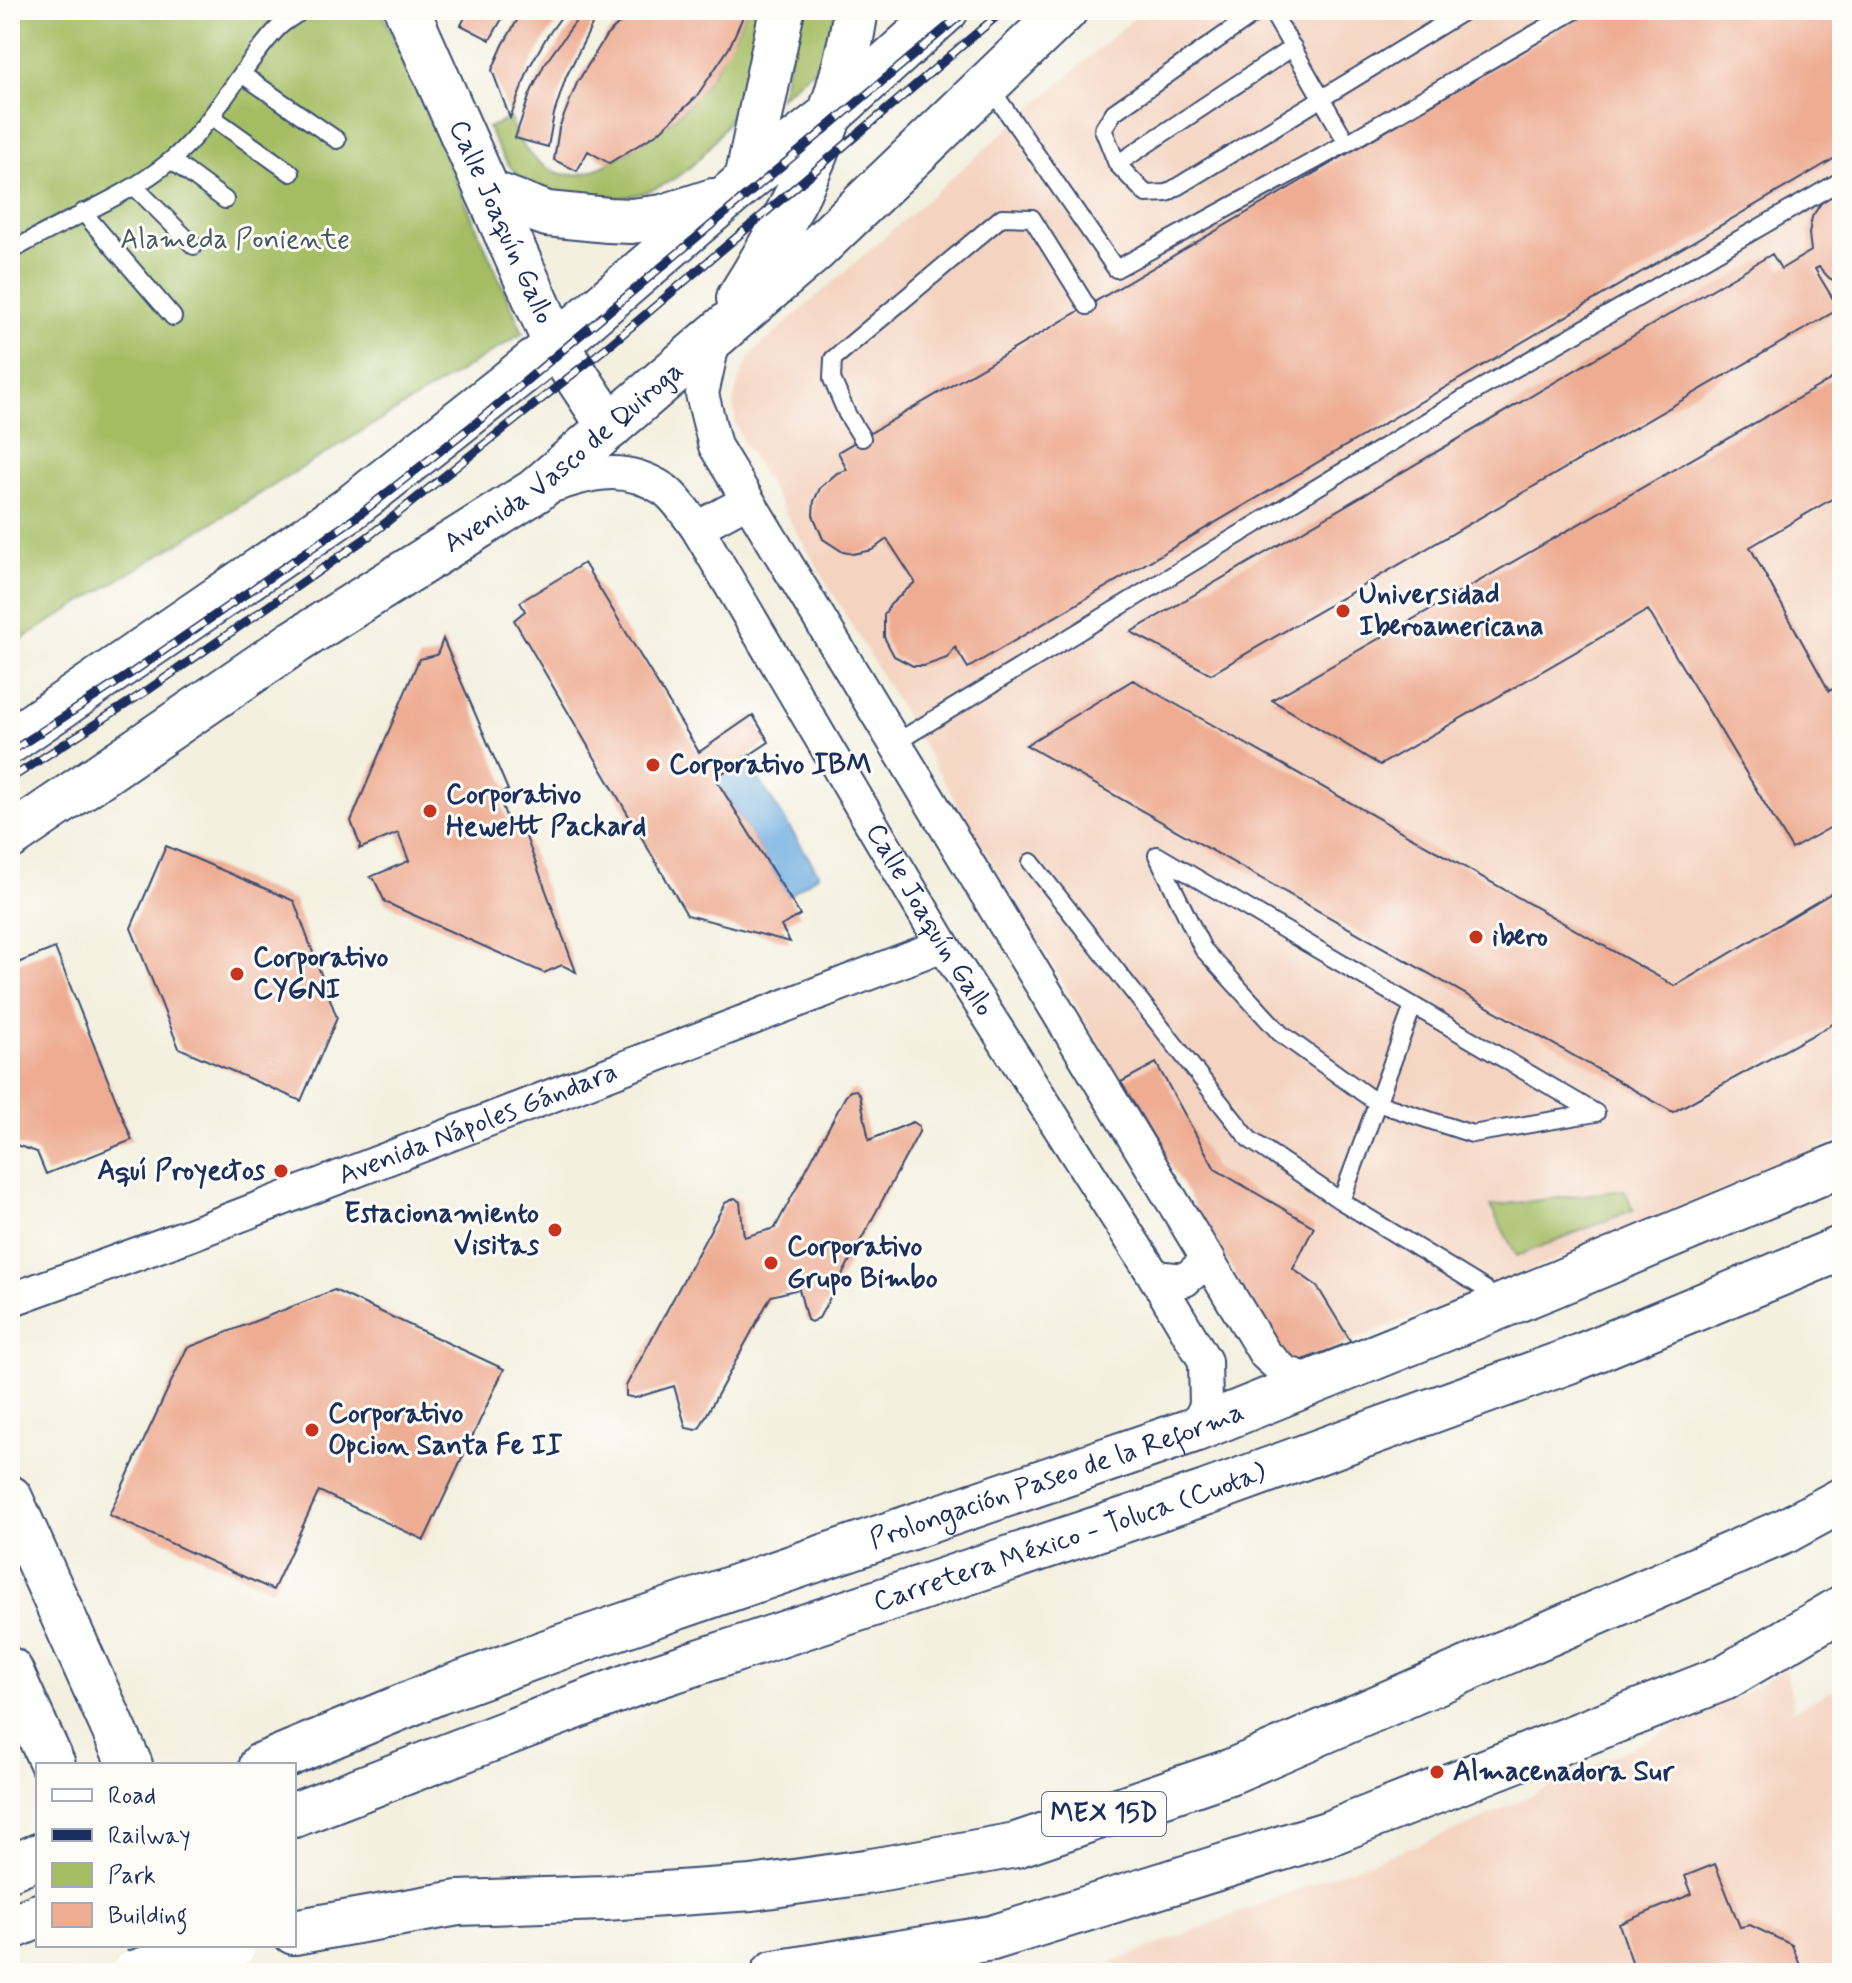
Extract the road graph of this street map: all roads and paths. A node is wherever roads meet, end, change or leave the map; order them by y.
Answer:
1 (303, 10) edge
2 (407, 10) edge
3 (782, 10) edge
4 (856, 10) edge
5 (946, 10) edge
6 (1065, 10) edge
7 (1260, 10) edge
8 (1271, 10) edge
9 (1466, 10) edge
10 (1576, 10) edge
11 (1293, 47) junction
12 (243, 75) junction
13 (988, 84) junction
14 (1320, 98) junction
15 (831, 114) junction
16 (211, 116) junction
17 (337, 140) dead end
18 (1347, 143) junction
19 (171, 160) junction
20 (1117, 164) junction
21 (291, 173) dead end
22 (1842, 180) edge
23 (134, 186) junction
24 (737, 189) junction
25 (488, 192) junction
26 (225, 200) dead end
27 (83, 212) junction
28 (194, 246) dead end
29 (10, 252) edge
30 (1087, 306) dead end
31 (173, 317) dead end
32 (715, 335) junction
33 (556, 345) junction
34 (610, 427) junction
35 (862, 438) dead end
36 (535, 491) junction
37 (747, 501) junction
38 (697, 528) junction
39 (10, 741) edge
40 (895, 743) junction
41 (10, 837) edge
42 (1031, 862) dead end
43 (943, 945) junction
44 (1413, 1006) junction
45 (1377, 1103) junction
46 (1842, 1164) edge
47 (1341, 1201) junction
48 (1842, 1248) edge
49 (1209, 1259) junction
50 (1155, 1277) junction
51 (10, 1300) edge
52 (1494, 1309) junction
53 (1314, 1382) junction
54 (1194, 1430) junction
55 (10, 1498) edge
56 (1842, 1500) edge
57 (1842, 1608) edge
58 (10, 1670) edge
59 (52, 1763) edge
60 (129, 1763) edge
61 (267, 1763) edge
62 (296, 1814) edge
63 (36, 1857) edge
64 (10, 1868) edge
65 (303, 1930) edge
66 (131, 1947) edge
67 (218, 1947) edge
68 (223, 1947) edge
69 (134, 1973) edge
70 (142, 1973) edge
71 (232, 1973) edge
72 (774, 1973) edge

1 - 12 lane
2 - 25 main road, Calle Joaquín Gallo
3 - 24 main road
4 - 15 main road
5 - 15 main road
6 - 13 main road, Avenida Vasco de Quiroga
7 - 20 lane
8 - 11 lane
9 - 14 lane
10 - 18 lane
11 - 14 lane
11 - 20 lane
12 - 16 lane
12 - 17 lane
13 - 18 lane
13 - 32 main road, Avenida Vasco de Quiroga
14 - 18 lane
14 - 20 lane
15 - 24 main road
15 - 32 main road
16 - 19 lane
16 - 21 lane
19 - 23 lane
19 - 26 lane
22 - 40 lane
23 - 27 lane
23 - 28 lane
24 - 25 main road
24 - 33 main road
25 - 33 main road, Calle Joaquín Gallo
27 - 29 lane
27 - 31 lane
30 - 35 lane
32 - 34 main road, Avenida Vasco de Quiroga
32 - 37 street
33 - 34 main road, Calle Joaquín Gallo
33 - 39 main road
34 - 36 main road, Avenida Vasco de Quiroga
36 - 38 street, Calle Joaquín Gallo
36 - 41 main road, Avenida Vasco de Quiroga
37 - 38 street
37 - 40 street
38 - 43 street, Calle Joaquín Gallo
40 - 49 street
42 - 47 lane
43 - 50 street, Calle Joaquín Gallo
43 - 51 street, Avenida Nápoles Gándara
44 - 45 lane
44 - 45 lane
44 - 45 lane
45 - 47 lane
46 - 52 main road, Prolongación Paseo de la Reforma
47 - 52 lane
48 - 62 main road, Carretera México - Toluca (Cuota)
49 - 50 street
49 - 53 street
50 - 54 street, Calle Joaquín Gallo
52 - 53 main road, Prolongación Paseo de la Reforma
53 - 54 main road, Prolongación Paseo de la Reforma
54 - 61 main road, Prolongación Paseo de la Reforma
55 - 60 main road
56 - 65 main road, MEX 15D
57 - 72 main road
58 - 59 main road
63 - 64 main road
66 - 70 main road
67 - 71 main road
68 - 69 main road, bridge

